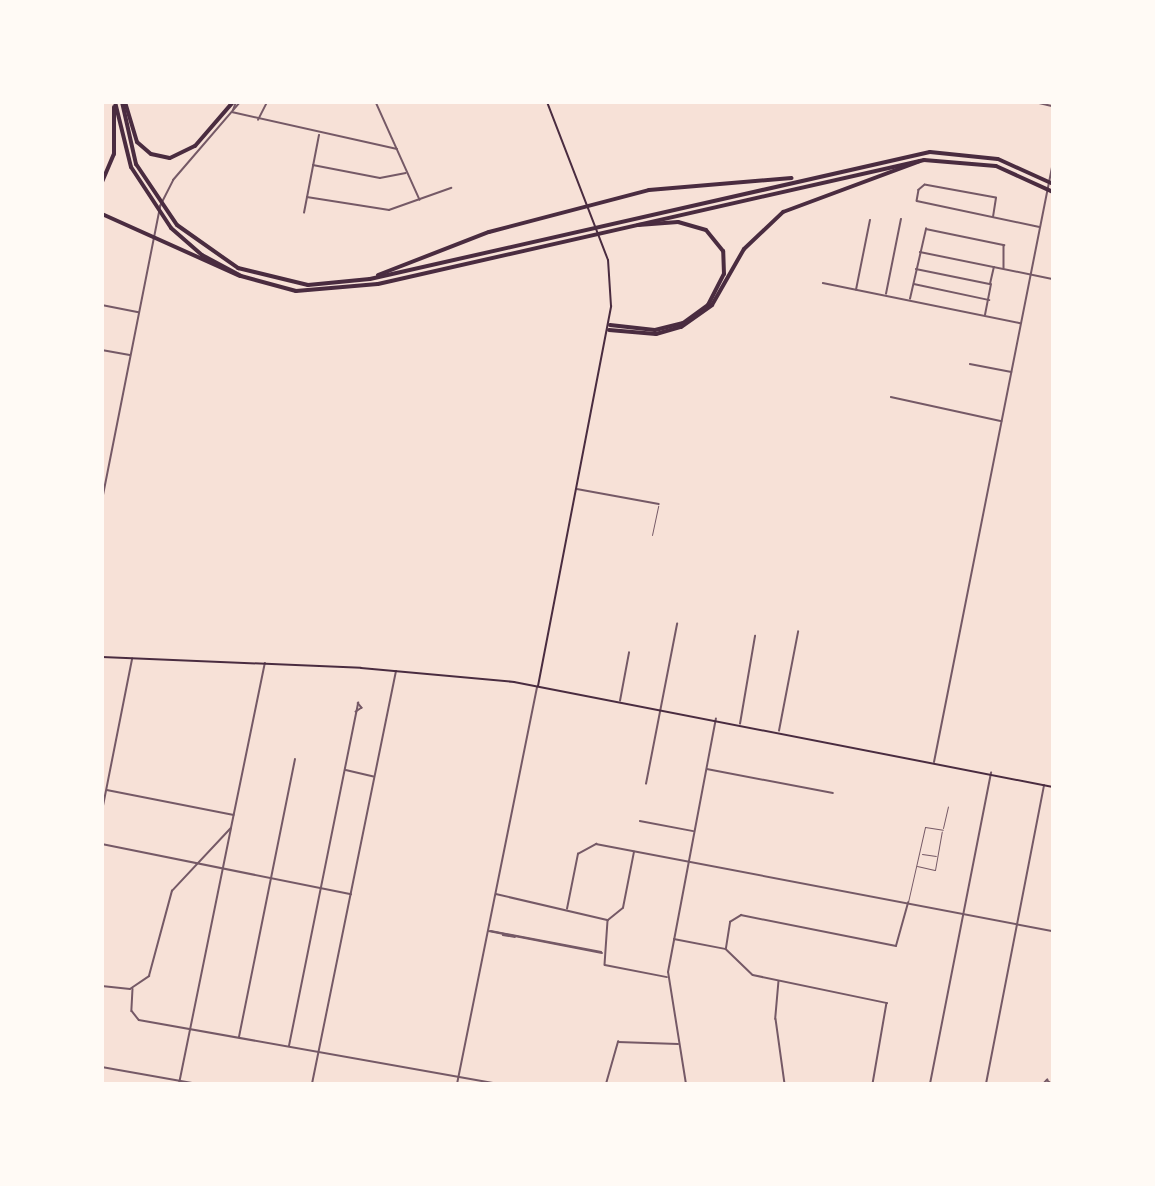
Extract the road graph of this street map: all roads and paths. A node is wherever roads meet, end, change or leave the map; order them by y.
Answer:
1 (123, 102) edge
2 (237, 102) edge
3 (267, 102) edge
4 (376, 102) edge
5 (547, 102) edge
6 (1035, 102) edge
7 (115, 103) edge
8 (1053, 106) edge
9 (232, 112) junction
10 (258, 121) junction
11 (319, 134) junction
12 (393, 140) junction
13 (387, 147) junction
14 (397, 149) junction
15 (924, 160) junction
16 (1053, 162) edge
17 (313, 165) junction
18 (854, 166) junction
19 (407, 172) junction
20 (102, 182) edge
21 (1053, 184) edge
22 (451, 188) dead end
23 (1053, 192) edge
24 (307, 197) junction
25 (420, 202) junction
26 (590, 207) junction
27 (304, 213) dead end
28 (102, 214) edge
29 (993, 217) junction
30 (901, 219) dead end
31 (870, 220) dead end
32 (631, 225) junction
33 (1040, 227) junction
34 (920, 252) junction
35 (994, 266) junction
36 (1004, 268) junction
37 (916, 269) junction
38 (1031, 274) junction
39 (241, 276) junction
40 (370, 279) junction
41 (1053, 279) edge
42 (823, 283) dead end
43 (913, 284) junction
44 (990, 284) junction
45 (856, 290) junction
46 (885, 295) junction
47 (909, 300) junction
48 (989, 300) junction
49 (102, 305) edge
50 (138, 312) junction
51 (985, 315) junction
52 (1021, 323) junction
53 (609, 328) junction
54 (102, 350) edge
55 (130, 355) junction
56 (970, 364) dead end
57 (1011, 372) junction
58 (891, 397) dead end
59 (1002, 422) junction
60 (102, 475) edge
61 (106, 476) junction
62 (577, 489) junction
63 (102, 500) edge
64 (658, 504) joint
65 (652, 535) dead end
66 (677, 624) dead end
67 (798, 632) dead end
68 (755, 636) dead end
69 (629, 653) dead end
70 (102, 657) edge
71 (132, 657) junction
72 (265, 663) junction
73 (396, 671) junction
74 (538, 686) junction
75 (620, 700) junction
76 (660, 708) junction
77 (356, 712) dead end
78 (716, 719) junction
79 (740, 724) junction
80 (778, 732) junction
81 (295, 760) dead end
82 (934, 762) junction
83 (706, 769) junction
84 (345, 770) junction
85 (991, 773) junction
86 (375, 776) junction
87 (646, 784) dead end
88 (1044, 785) junction
89 (1053, 787) edge
90 (106, 790) junction
91 (832, 793) dead end
92 (948, 807) dead end
93 (102, 811) edge
94 (234, 815) junction
95 (640, 821) dead end
96 (231, 828) junction
97 (943, 830) junction
98 (694, 832) junction
99 (102, 844) edge
100 (634, 851) junction
101 (921, 854) junction
102 (938, 857) junction
103 (688, 861) junction
104 (195, 863) junction
105 (915, 866) junction
106 (223, 869) junction
107 (271, 878) junction
108 (321, 888) junction
109 (351, 894) junction
110 (495, 894) junction
111 (908, 902) junction
112 (567, 909) junction
113 (963, 913) junction
114 (608, 920) junction
115 (1017, 924) junction
116 (489, 931) junction
117 (1053, 931) edge
118 (673, 939) junction
119 (726, 949) junction
120 (602, 953) junction
121 (667, 977) junction
122 (779, 980) junction
123 (102, 986) edge
124 (133, 988) junction
125 (191, 1029) junction
126 (239, 1038) junction
127 (678, 1044) junction
128 (289, 1047) junction
129 (319, 1052) junction
130 (102, 1067) edge
131 (458, 1077) junction
132 (180, 1082) edge
133 (198, 1084) edge
134 (312, 1084) edge
135 (457, 1084) edge
136 (498, 1084) edge
137 (606, 1084) edge
138 (686, 1084) edge
139 (785, 1084) edge
140 (873, 1084) edge
141 (930, 1084) edge
142 (986, 1084) edge
143 (1043, 1084) edge
144 (1052, 1084) edge

1 - 2 highway
1 - 40 highway
2 - 9 street
3 - 10 street
4 - 12 street
5 - 26 main road
6 - 8 street
7 - 20 highway
7 - 39 highway
9 - 10 street
9 - 50 street
10 - 11 street
11 - 13 street
11 - 17 street
12 - 13 street
12 - 14 street
13 - 14 street
14 - 19 street
15 - 23 highway
15 - 32 highway
15 - 53 highway
16 - 33 street
17 - 19 street
17 - 24 street
18 - 21 highway
18 - 26 highway
18 - 40 highway
19 - 25 street
22 - 25 street
24 - 25 street
24 - 27 street
26 - 40 highway
26 - 53 main road
28 - 39 highway
29 - 29 street
29 - 33 street
30 - 46 street
31 - 45 street
32 - 39 highway
32 - 53 highway
33 - 38 street
34 - 35 street
34 - 36 street
34 - 37 street
35 - 36 street
35 - 44 street
36 - 38 street
37 - 43 street
37 - 44 street
38 - 41 street
38 - 52 street
42 - 45 street
43 - 47 street
43 - 48 street
44 - 48 street
45 - 46 street
46 - 47 street
47 - 51 street
48 - 51 street
49 - 50 street
50 - 55 street
51 - 52 street
52 - 57 street
53 - 62 main road
54 - 55 street
55 - 61 street
56 - 57 street
57 - 59 street
58 - 59 street
59 - 82 street
60 - 61 street
61 - 63 street
62 - 64 street
62 - 74 main road
64 - 65 lane
66 - 76 street
67 - 80 street
68 - 79 street
69 - 75 street
70 - 71 main road
71 - 72 main road
71 - 90 street
72 - 73 main road
72 - 94 street
73 - 74 main road
73 - 86 street
74 - 75 main road
74 - 110 street
75 - 76 main road
76 - 78 main road
76 - 87 street
77 - 84 street
78 - 79 main road
78 - 83 street
79 - 80 main road
80 - 82 main road
81 - 107 street
82 - 85 main road
83 - 91 street
83 - 98 street
84 - 86 street
84 - 108 street
85 - 88 main road
85 - 113 street
86 - 109 street
88 - 89 main road
88 - 115 street
90 - 93 street
90 - 94 street
92 - 97 lane
94 - 96 street
95 - 98 street
96 - 104 street
96 - 106 street
97 - 101 lane
97 - 102 lane
98 - 103 street
99 - 104 street
100 - 103 street
100 - 112 street
100 - 114 street
101 - 102 lane
101 - 105 lane
102 - 105 lane
103 - 111 street
103 - 118 street
104 - 106 street
104 - 124 street
105 - 111 lane
106 - 107 street
106 - 125 street
107 - 108 street
107 - 126 street
108 - 109 street
108 - 128 street
109 - 129 street
110 - 112 street
110 - 116 street
111 - 113 street
111 - 119 street
112 - 114 street
113 - 115 street
113 - 141 street
114 - 120 street
115 - 117 street
115 - 142 street
116 - 120 street
116 - 120 street
116 - 131 street
118 - 119 street
118 - 121 street
119 - 122 street
120 - 121 street
121 - 127 street
122 - 139 street
122 - 140 street
123 - 124 street
124 - 125 street
125 - 126 street
125 - 132 street
126 - 128 street
127 - 137 street
127 - 138 street
128 - 129 street
129 - 131 street
129 - 134 street
130 - 132 street
131 - 135 street
131 - 136 street
132 - 133 street
143 - 144 street

